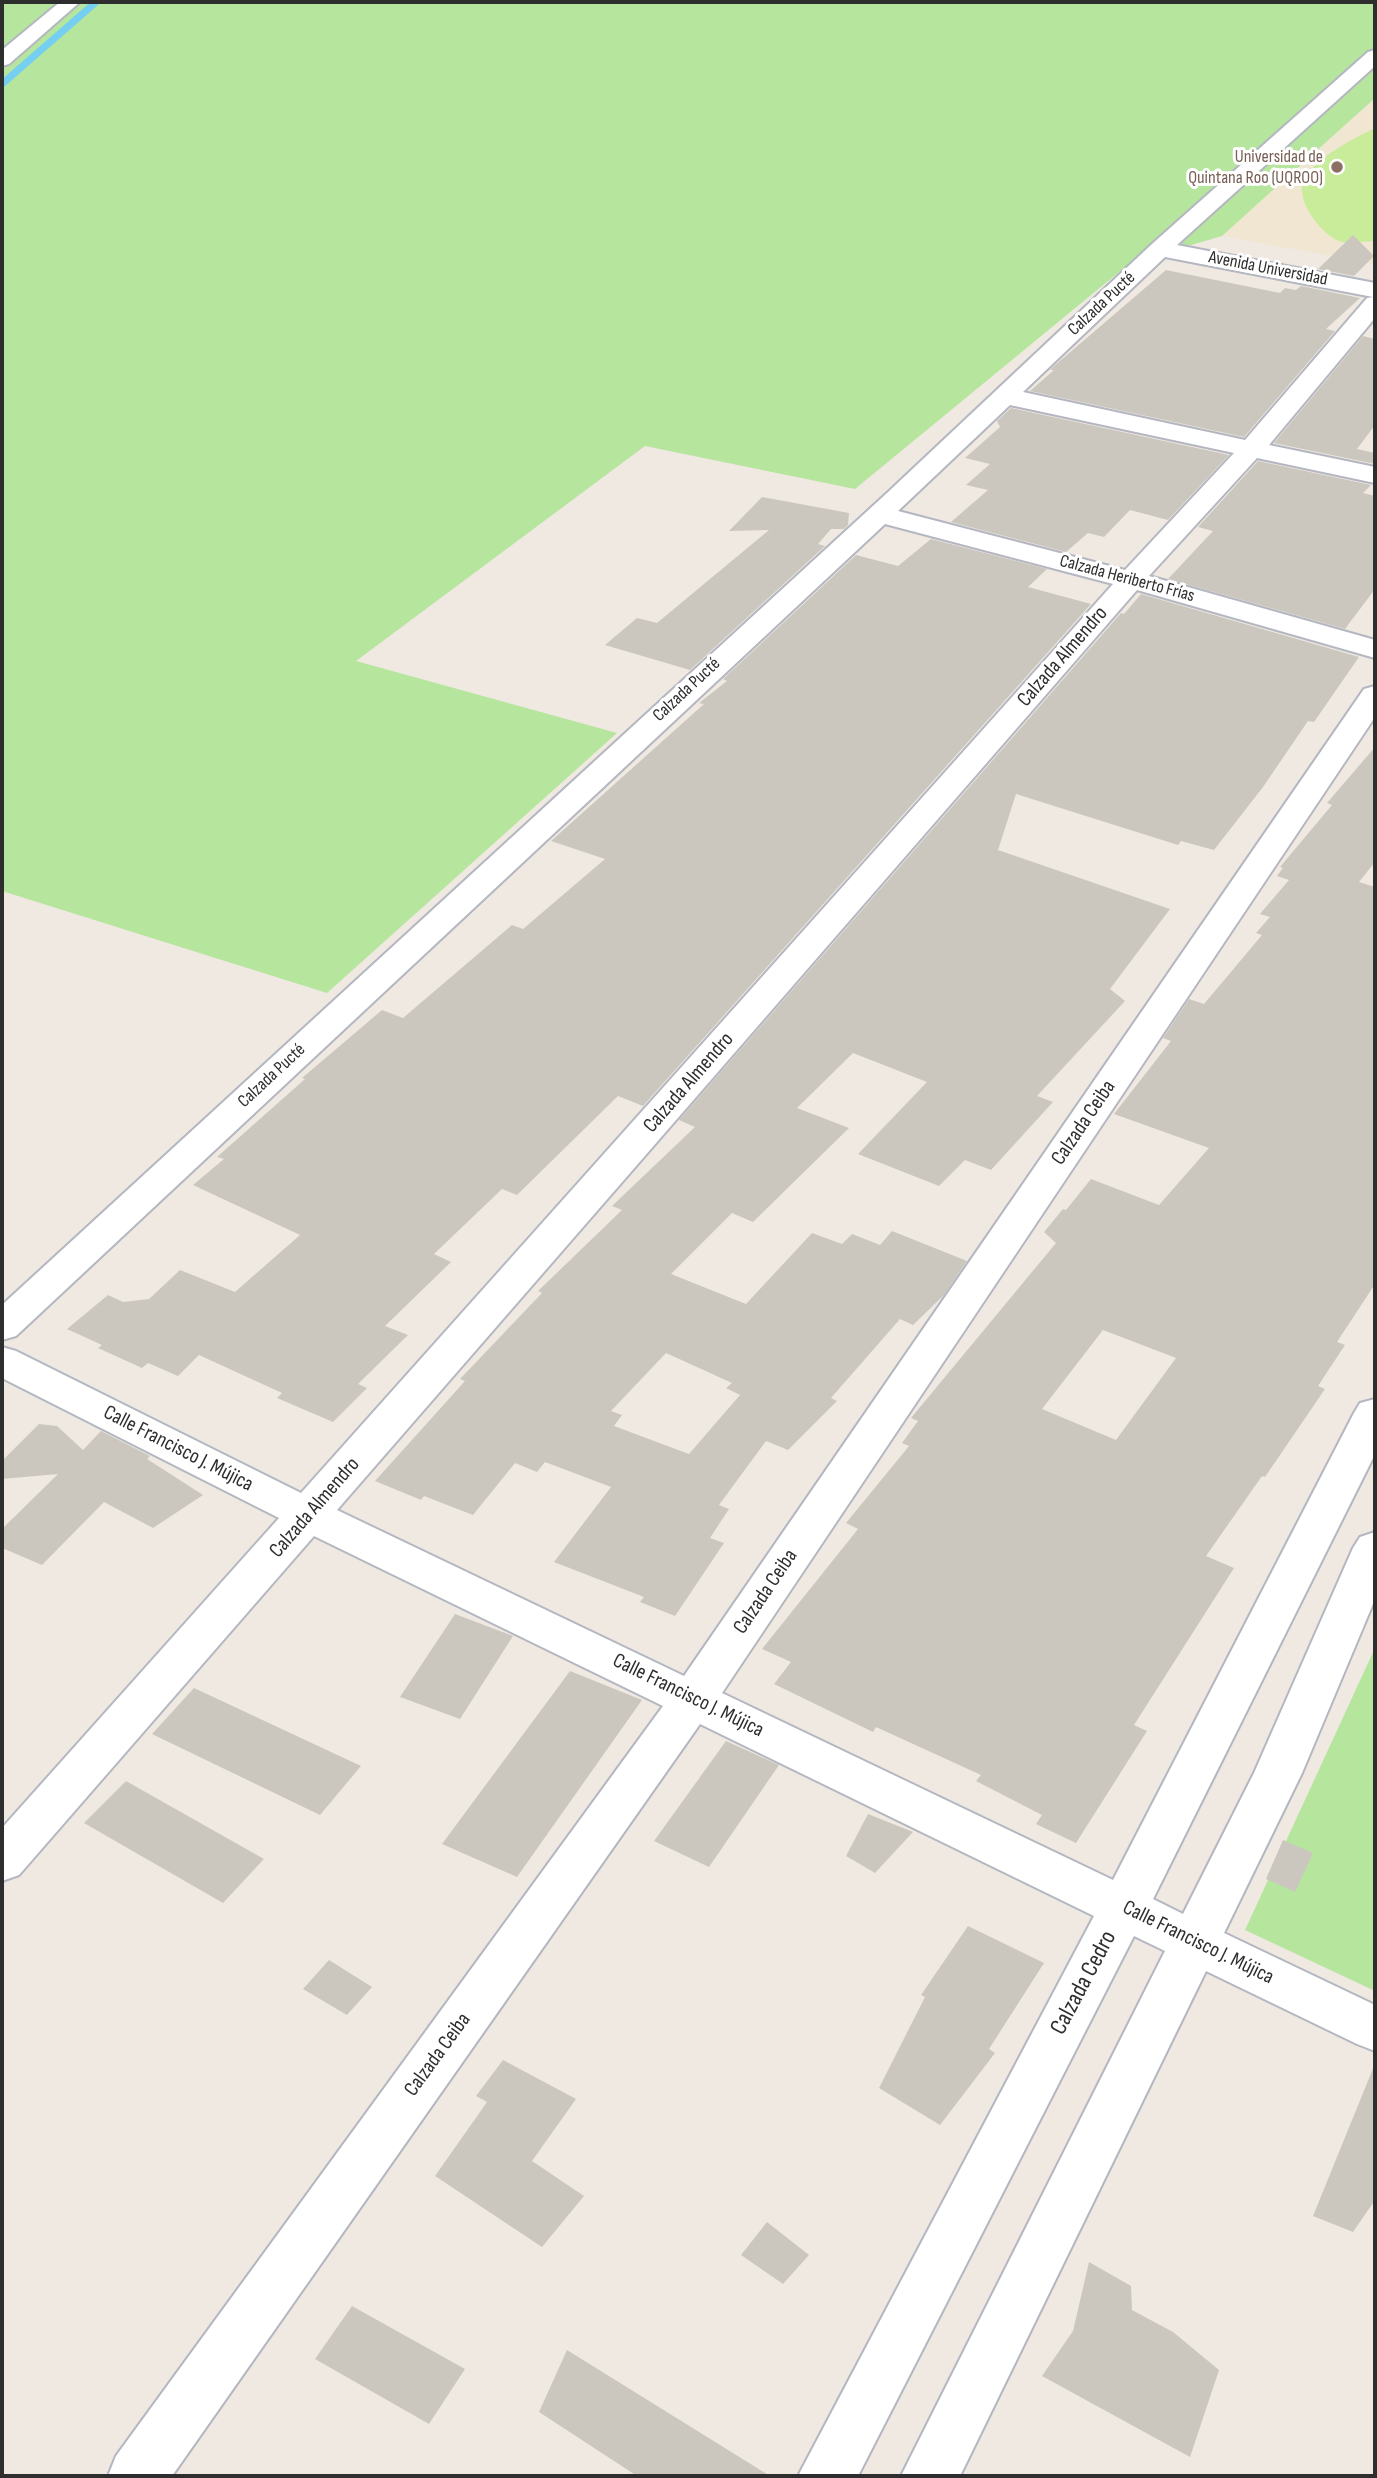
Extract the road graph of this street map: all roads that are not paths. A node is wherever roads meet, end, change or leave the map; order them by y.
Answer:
1 (71, 2) edge
2 (1375, 56) edge
3 (2, 60) edge
4 (1168, 242) junction
5 (1375, 274) edge
6 (1375, 290) edge
7 (1375, 303) edge
8 (1005, 396) junction
9 (1252, 448) junction
10 (1375, 475) edge
11 (886, 507) junction
12 (1140, 570) junction
13 (1375, 627) edge
14 (1375, 649) edge
15 (1375, 695) edge
16 (2, 1327) edge
17 (2, 1361) edge
18 (1375, 1413) edge
19 (309, 1515) junction
20 (1375, 1548) edge
21 (694, 1698) junction
22 (2, 1861) edge
23 (1124, 1907) junction
24 (1197, 1942) junction
25 (1375, 2029) edge
26 (136, 2476) edge
27 (827, 2476) edge
28 (930, 2476) edge

1 - 3 street
2 - 4 street, Calzada Pucté
4 - 5 street, Avenida Universidad
4 - 6 street, Avenida Universidad
4 - 8 street, Calzada Pucté
7 - 9 street, Calzada Almendro
8 - 9 street
8 - 11 street, Calzada Pucté
9 - 10 street
9 - 12 street, Calzada Almendro
11 - 12 street, Calzada Heriberto Frías
11 - 16 street, Calzada Pucté
12 - 13 street, Calzada Heriberto Frías
12 - 14 street, Calzada Heriberto Frías
12 - 19 street, Calzada Almendro
15 - 21 street, Calzada Ceiba
17 - 19 street, Calle Francisco J. Mújica
18 - 23 street, Calzada Cedro
19 - 21 street, Calle Francisco J. Mújica
19 - 22 street, Calzada Almendro
20 - 24 street
21 - 23 street, Calle Francisco J. Mújica
21 - 26 street, Calzada Ceiba
23 - 24 street, Calle Francisco J. Mújica
23 - 27 street, Calzada Cedro
24 - 25 street, Calle Francisco J. Mújica
24 - 28 street

